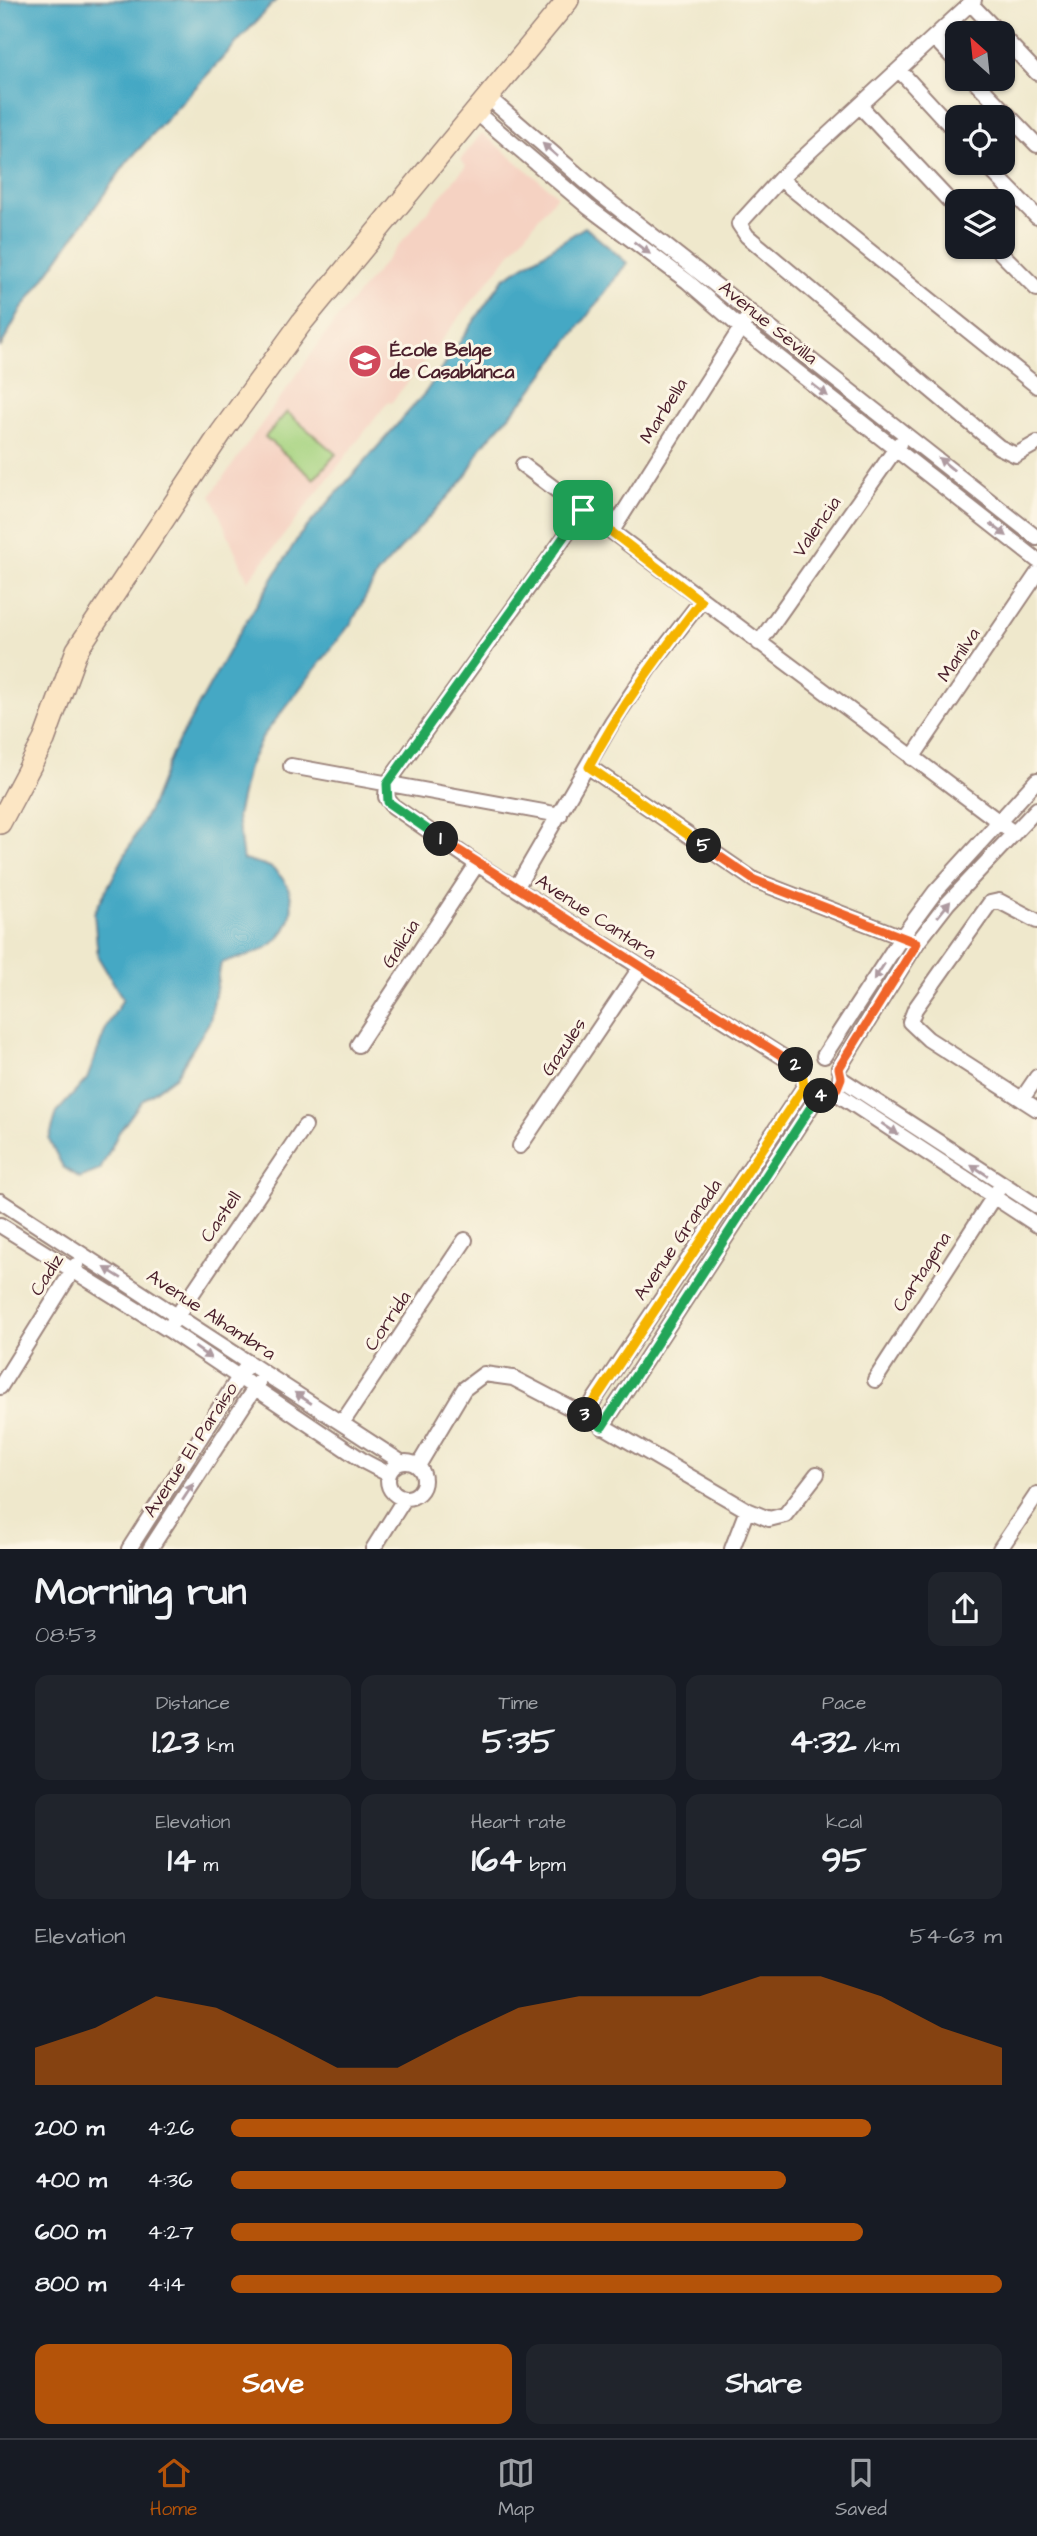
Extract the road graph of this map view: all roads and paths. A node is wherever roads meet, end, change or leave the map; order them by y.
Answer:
1 (568, 0) edge
2 (972, 2) edge
3 (989, 21) edge
4 (934, 38) junction
5 (945, 49) edge
6 (1015, 50) edge
7 (899, 70) junction
8 (1037, 73) edge
9 (985, 91) edge
10 (483, 105) junction
11 (860, 106) junction
12 (945, 121) edge
13 (1037, 145) edge
14 (996, 175) edge
15 (780, 179) junction
16 (945, 196) edge
17 (1037, 217) edge
18 (1007, 259) edge
19 (1037, 289) edge
20 (752, 314) junction
21 (740, 327) junction
22 (1037, 386) edge
23 (907, 433) junction
24 (1037, 443) edge
25 (894, 449) junction
26 (523, 465) dead end
27 (583, 510) junction
28 (612, 531) junction
29 (1037, 538) edge
30 (1037, 560) edge
31 (1037, 574) edge
32 (701, 601) junction
33 (760, 643) junction
34 (912, 758) junction
35 (291, 766) dead end
36 (589, 767) junction
37 (1037, 780) edge
38 (387, 784) junction
39 (1037, 808) edge
40 (559, 815) junction
41 (997, 822) junction
42 (0, 823) edge
43 (1014, 833) junction
44 (477, 864) junction
45 (516, 888) junction
46 (1037, 921) edge
47 (901, 938) junction
48 (917, 943) junction
49 (640, 968) junction
50 (358, 1045) dead end
51 (824, 1056) junction
52 (802, 1069) junction
53 (1037, 1077) edge
54 (838, 1079) junction
55 (804, 1087) junction
56 (818, 1096) junction
57 (1022, 1099) junction
58 (1037, 1109) edge
59 (305, 1126) dead end
60 (520, 1146) dead end
61 (1001, 1185) junction
62 (993, 1198) junction
63 (0, 1201) edge
64 (1037, 1206) edge
65 (0, 1225) edge
66 (1037, 1225) edge
67 (465, 1240) dead end
68 (82, 1255) junction
69 (73, 1270) junction
70 (178, 1314) junction
71 (169, 1330) junction
72 (248, 1364) junction
73 (265, 1373) junction
74 (238, 1378) junction
75 (875, 1380) dead end
76 (0, 1387) edge
77 (255, 1388) junction
78 (584, 1415) junction
79 (342, 1423) junction
80 (602, 1427) junction
81 (401, 1462) junction
82 (418, 1466) junction
83 (388, 1474) junction
84 (817, 1474) dead end
85 (1037, 1494) edge
86 (405, 1498) junction
87 (747, 1510) junction
88 (129, 1549) edge
89 (150, 1549) edge
90 (373, 1549) edge
91 (732, 1549) edge
92 (1000, 1549) edge

1 - 10 street
2 - 3 street
2 - 4 street
4 - 5 street
4 - 7 street
6 - 8 street
7 - 11 street
7 - 12 street
9 - 13 street
20 -> 10 street, Avenue Sevilla
10 -> 21 street, Avenue Sevilla
10 - 42 street
11 - 15 street
11 - 16 street
14 - 17 street
15 - 22 street
15 - 24 street
18 - 19 street
20 - 21 street, Marbella
20 - 23 street, Avenue Sevilla
21 -> 25 street, Avenue Sevilla
21 - 28 street, Marbella
23 - 25 street, Valencia
29 -> 23 street, Avenue Sevilla
25 -> 30 street, Avenue Sevilla
25 - 33 street, Valencia
26 - 27 street
27 - 28 street
27 - 38 street
28 - 32 street
31 - 34 street, Manilva
32 - 33 street
32 - 36 street
33 - 34 street
34 - 41 street
35 - 38 street
36 - 40 street
36 - 47 street
37 - 41 street
38 - 40 street
38 - 44 street, Avenue Cantara
39 - 43 street
40 - 45 street
41 - 43 street
41 - 47 street
48 -> 43 street
44 - 45 street, Avenue Cantara
44 - 50 street, Galicia
45 - 49 street, Avenue Cantara
46 - 57 street
47 - 48 street
47 -> 51 street
48 - 54 street
49 - 52 street, Avenue Cantara
49 - 60 street, Gazules
51 - 52 street
51 - 54 street
52 - 55 street
53 - 57 street
54 - 56 street
61 -> 54 street
54 -> 62 street
55 - 56 street
55 - 78 street, Avenue Granada
56 - 80 street, Avenue Granada
57 - 58 street
59 - 70 street, Castell
61 - 62 street, Cartagena
61 - 64 street
62 - 66 street
62 - 75 street, Cartagena
63 - 68 street, Avenue Alhambra
65 - 69 street, Avenue Alhambra
67 - 79 street, Corrida
68 - 69 street, Cadiz
70 -> 68 street, Avenue Alhambra
69 - 71 street, Avenue Alhambra
69 - 76 street, Cadiz
70 - 71 street, Castell
70 - 72 street, Avenue Alhambra
71 -> 74 street, Avenue Alhambra
72 - 73 street, Avenue Alhambra
72 - 74 street, Avenue El Paraiso
73 - 77 street, Avenue El Paraiso
79 -> 73 street, Avenue Alhambra
74 - 77 street, Avenue Alhambra
74 - 88 street, Avenue El Paraiso
77 - 83 street, Avenue Alhambra
89 -> 77 street, Avenue El Paraiso
78 - 80 street
78 - 82 street
79 - 81 street, Avenue Alhambra
80 - 87 street
81 - 82 street
81 - 83 street
82 - 86 street
83 - 86 street
84 - 87 street
85 - 92 street
86 - 90 street
87 - 91 street

